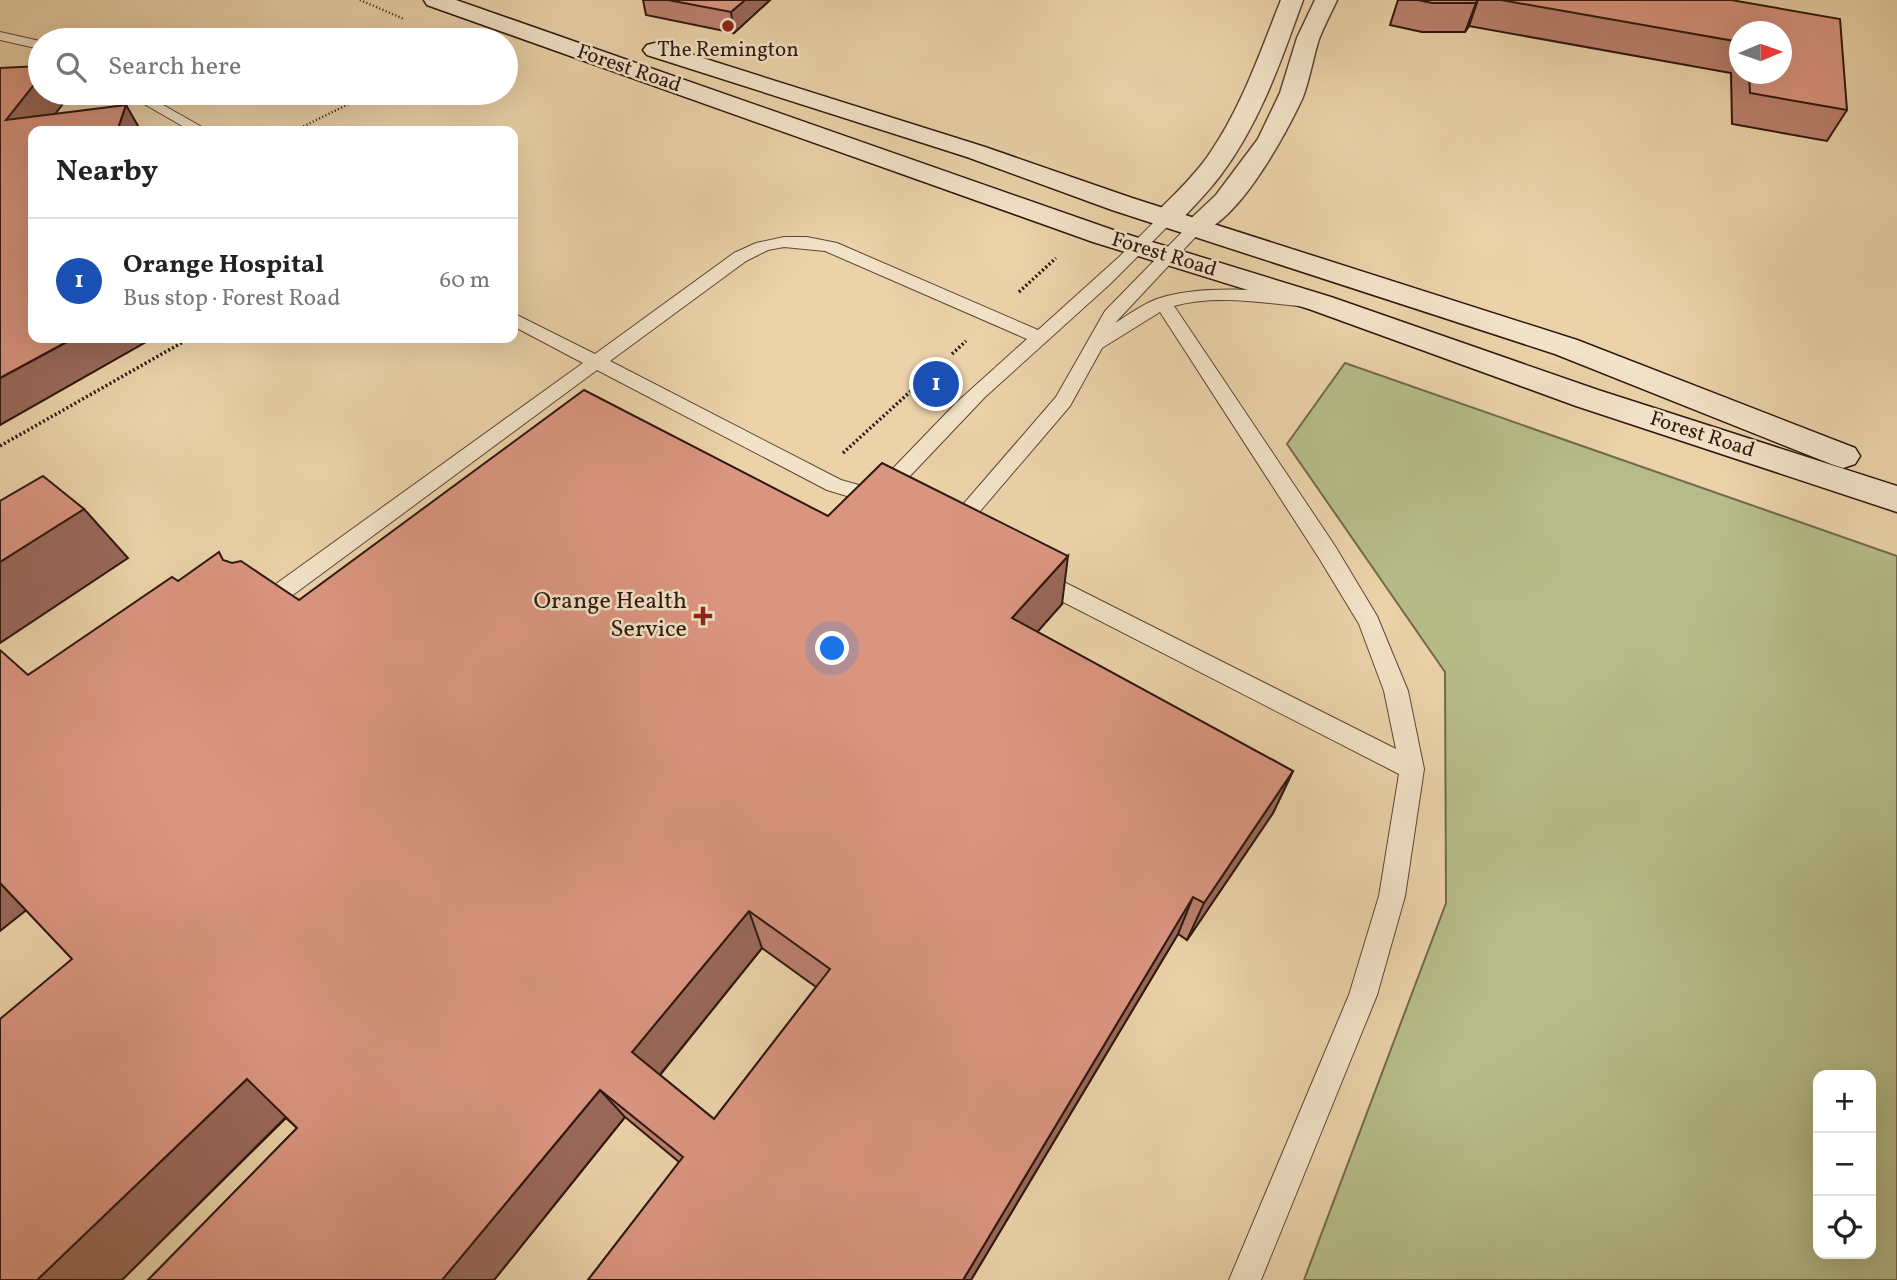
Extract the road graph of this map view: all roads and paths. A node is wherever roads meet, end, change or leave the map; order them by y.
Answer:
1 (435, 0) edge
2 (1292, 0) edge
3 (1326, 0) edge
4 (515, 28) edge
5 (518, 29) edge
6 (0, 36) edge
7 (28, 42) edge
8 (637, 44) dead end
9 (154, 105) edge
10 (347, 105) edge
11 (193, 126) edge
12 (304, 126) edge
13 (1181, 223) junction
14 (1140, 247) junction
15 (1060, 255) dead end
16 (1168, 256) junction
17 (1013, 298) dead end
18 (1163, 303) junction
19 (1320, 303) junction
20 (518, 322) edge
21 (1041, 338) junction
22 (181, 343) edge
23 (1096, 346) junction
24 (594, 361) junction
25 (935, 369) dead end
26 (0, 446) edge
27 (840, 456) dead end
28 (1897, 478) edge
29 (878, 497) junction
30 (1897, 499) edge
31 (902, 509) edge
32 (973, 546) edge
33 (1022, 570) edge
34 (270, 600) edge
35 (1412, 769) junction
36 (1245, 1280) edge

1 - 4 main road, Forest Road
2 - 13 main road
3 - 13 main road
5 - 14 main road, Forest Road
6 - 7 lane
8 - 13 main road, Forest Road
9 - 11 lane
10 - 12 path
13 - 14 lane
13 - 16 lane
13 - 28 main road, Forest Road
14 - 16 main road, Forest Road
14 - 21 lane
15 - 17 path
16 - 19 main road, Forest Road
16 - 23 lane
18 - 19 lane
18 - 23 lane
18 - 35 lane
19 - 30 main road, Forest Road
20 - 24 lane
21 - 24 lane
21 - 29 lane
22 - 26 path
23 - 32 lane
24 - 29 lane
24 - 34 lane
25 - 27 path
29 - 31 lane
33 - 35 lane
35 - 36 lane

